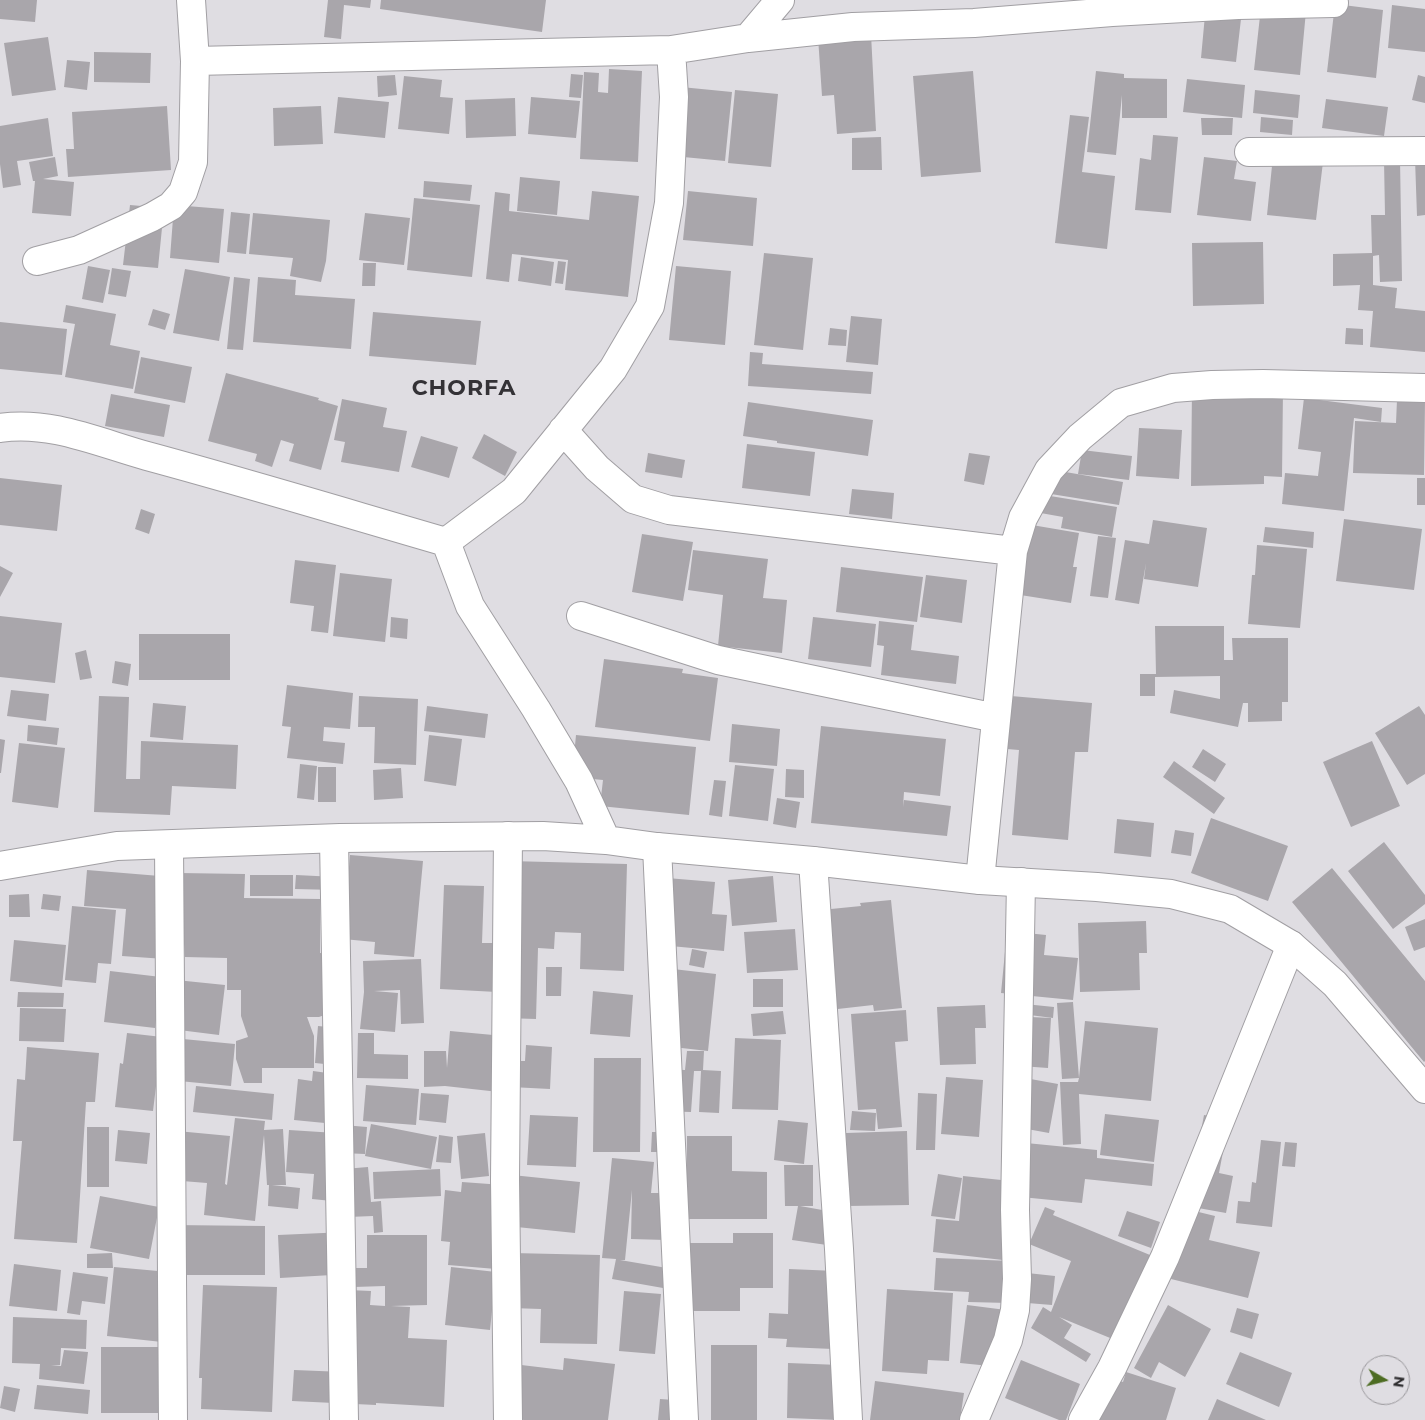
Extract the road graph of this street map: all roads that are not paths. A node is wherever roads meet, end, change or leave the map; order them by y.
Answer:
1 (191, 0) edge
2 (780, 0) edge
3 (1334, 2) dead end
4 (748, 38) junction
5 (671, 50) junction
6 (195, 61) junction
7 (1425, 151) edge
8 (1250, 152) dead end
9 (37, 261) dead end
10 (1425, 388) edge
11 (0, 428) edge
12 (563, 430) junction
13 (446, 542) junction
14 (1013, 551) junction
15 (581, 616) dead end
16 (996, 718) junction
17 (508, 836) junction
18 (334, 838) junction
19 (606, 840) junction
20 (169, 845) junction
21 (657, 847) junction
22 (813, 861) junction
23 (0, 866) edge
24 (980, 880) junction
25 (1022, 882) junction
26 (1291, 945) junction
27 (1425, 1089) edge
28 (173, 1420) edge
29 (344, 1420) edge
30 (508, 1420) edge
31 (684, 1420) edge
32 (848, 1420) edge
33 (974, 1420) edge
34 (1083, 1420) edge

1 - 6 street
2 - 4 street
3 - 4 street
4 - 5 street
5 - 6 street
5 - 12 street
6 - 9 street
7 - 8 street
10 - 14 street
11 - 13 street
12 - 13 street
12 - 14 street
13 - 19 street
14 - 16 street
15 - 16 street
16 - 24 street
17 - 18 street
17 - 19 street
17 - 30 street
18 - 20 street
18 - 29 street
19 - 21 street
20 - 23 street
20 - 28 street
21 - 22 street
21 - 31 street
22 - 24 street
22 - 32 street
24 - 25 street
25 - 26 street
25 - 33 street
26 - 27 street
26 - 34 street

